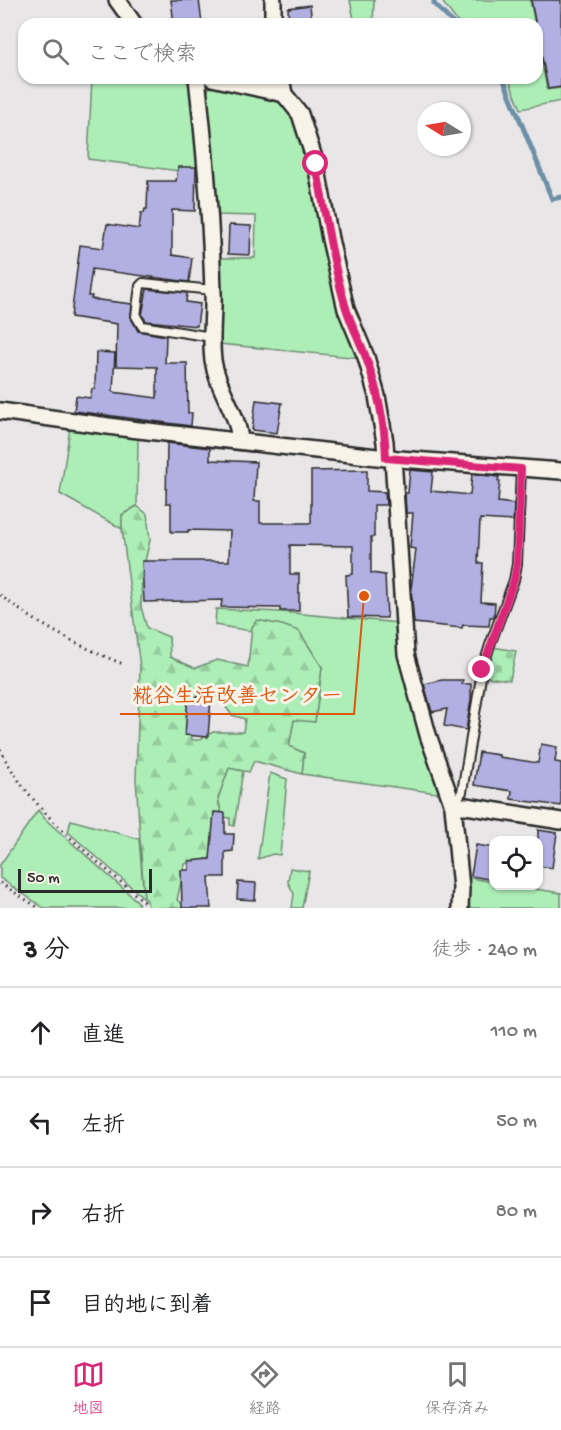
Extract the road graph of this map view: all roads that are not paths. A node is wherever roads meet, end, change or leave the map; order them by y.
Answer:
1 (117, 0) edge
2 (273, 0) edge
3 (130, 18) edge
4 (273, 18) edge
5 (198, 84) edge
6 (239, 84) edge
7 (282, 84) edge
8 (284, 94) junction
9 (213, 291) junction
10 (212, 337) junction
11 (0, 411) edge
12 (240, 441) junction
13 (389, 458) junction
14 (521, 469) junction
15 (561, 471) edge
16 (453, 806) junction
17 (561, 821) edge
18 (460, 908) edge

1 - 3 street
2 - 4 street
5 - 9 street
6 - 8 street
7 - 8 street
8 - 13 street
9 - 10 street
9 - 10 lane
10 - 12 street
11 - 12 street
12 - 13 street
13 - 14 street
13 - 16 street
14 - 15 street
14 - 16 lane
16 - 17 street
16 - 18 street

